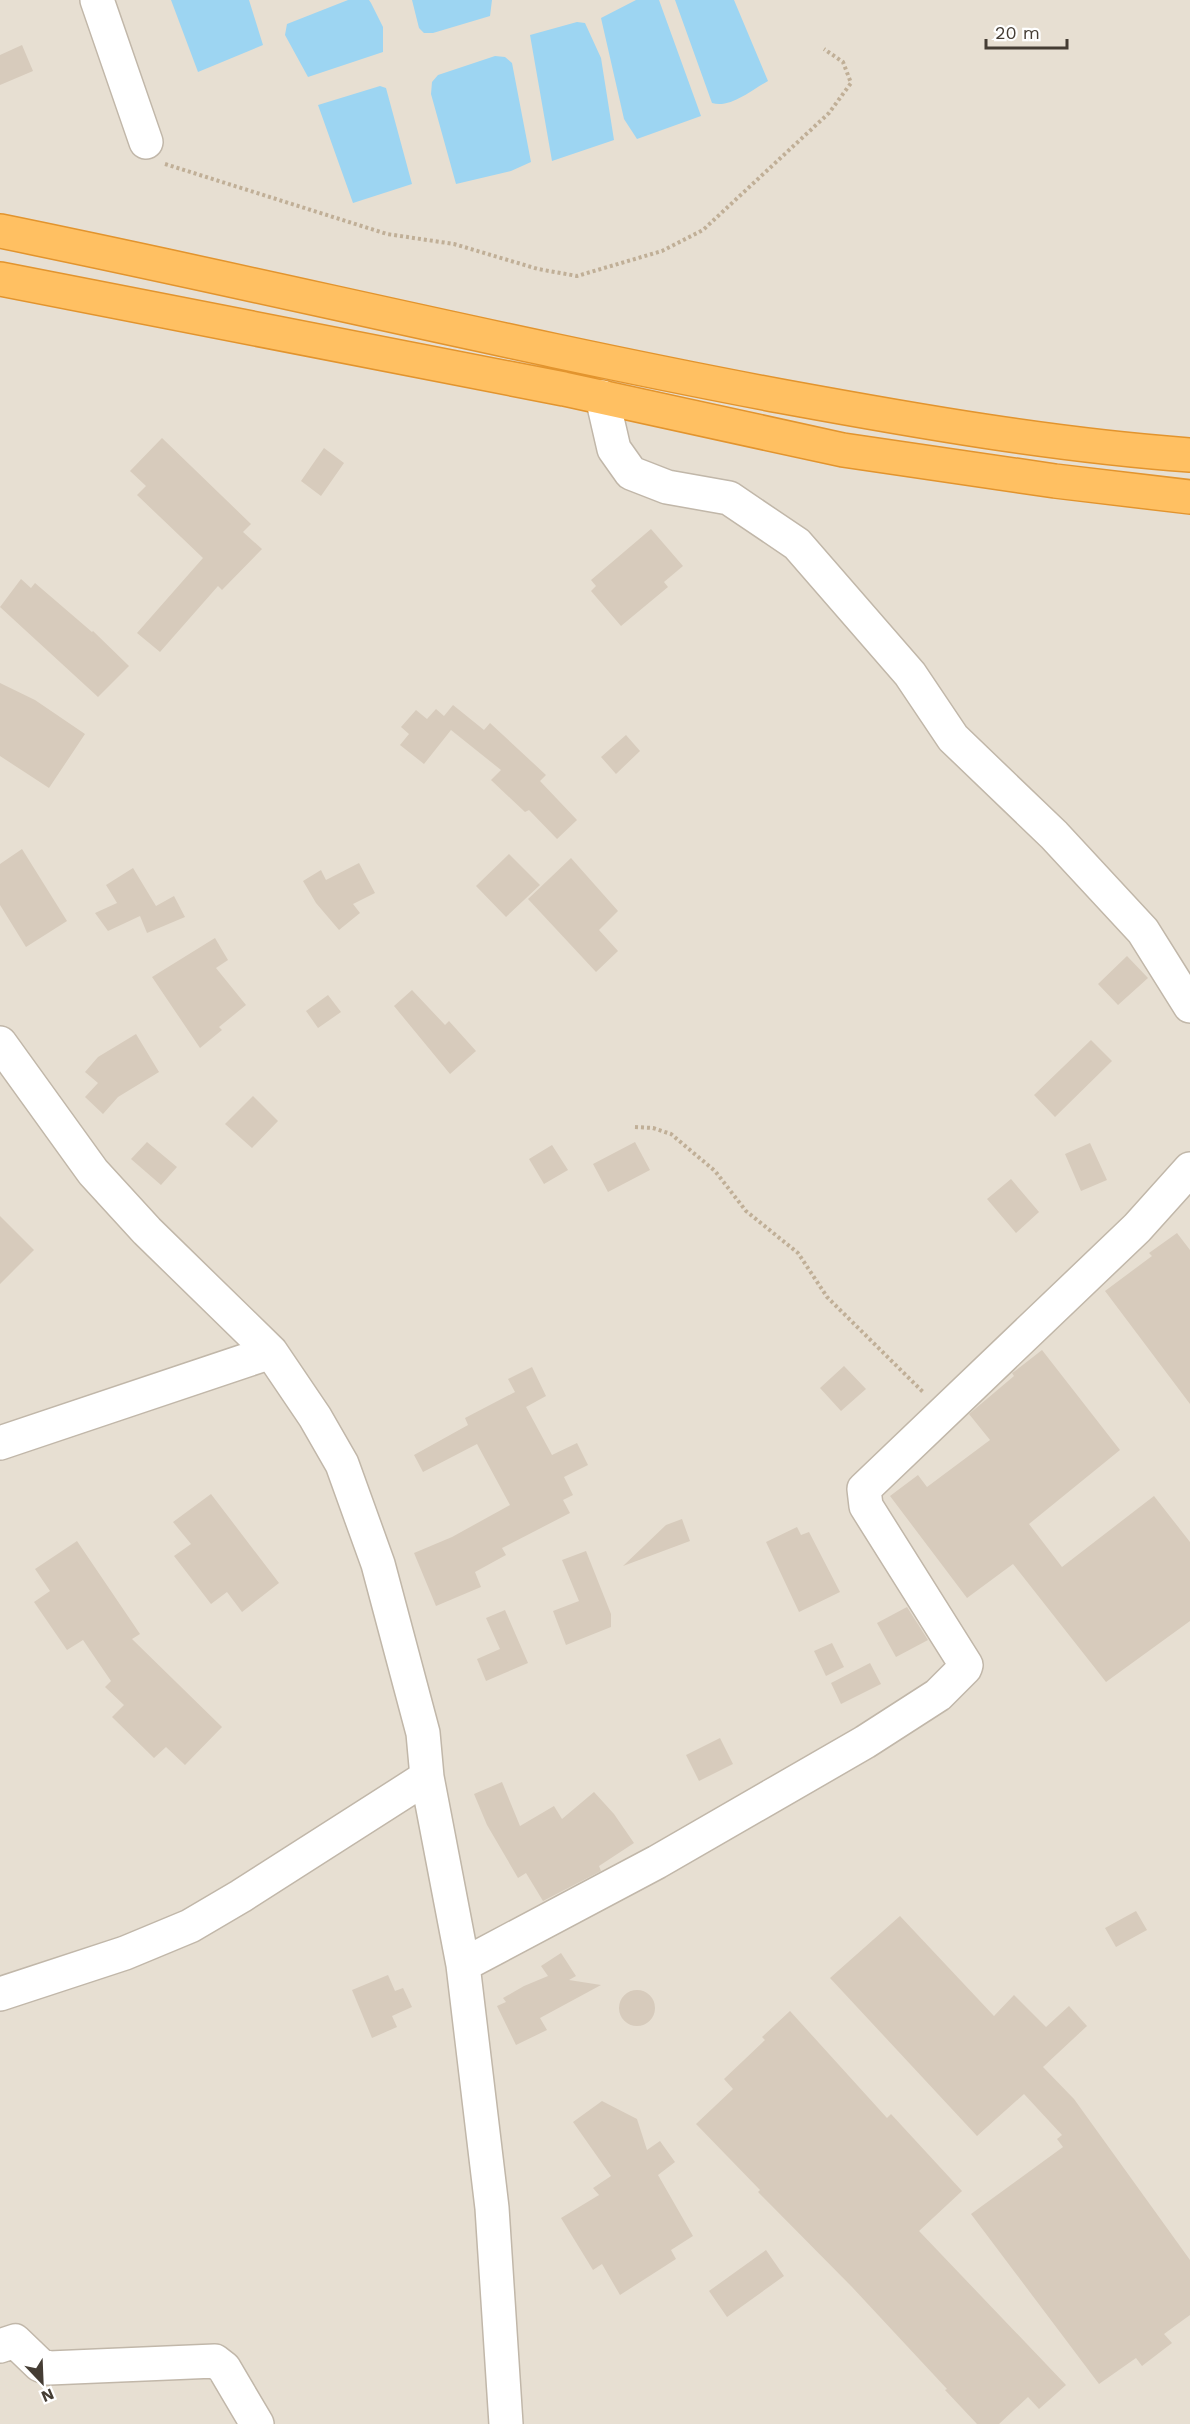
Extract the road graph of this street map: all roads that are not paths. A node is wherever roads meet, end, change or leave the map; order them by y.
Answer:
1 (97, 0) edge
2 (146, 142) road end
3 (0, 231) edge
4 (0, 279) edge
5 (602, 397) junction
6 (1190, 455) edge
7 (1190, 498) edge
8 (1190, 1006) edge
9 (0, 1043) edge
10 (1190, 1169) edge
11 (271, 1352) junction
12 (0, 1443) edge
13 (427, 1777) junction
14 (463, 1965) junction
15 (0, 1995) edge
16 (0, 2346) edge
17 (257, 2424) edge
18 (506, 2424) edge

1 - 2 street
3 - 6 highway
4 - 5 highway
5 - 7 highway
5 - 8 street
9 - 11 street
10 - 14 street
11 - 12 street
11 - 13 street
13 - 14 street
13 - 15 street
14 - 18 street
16 - 17 street

